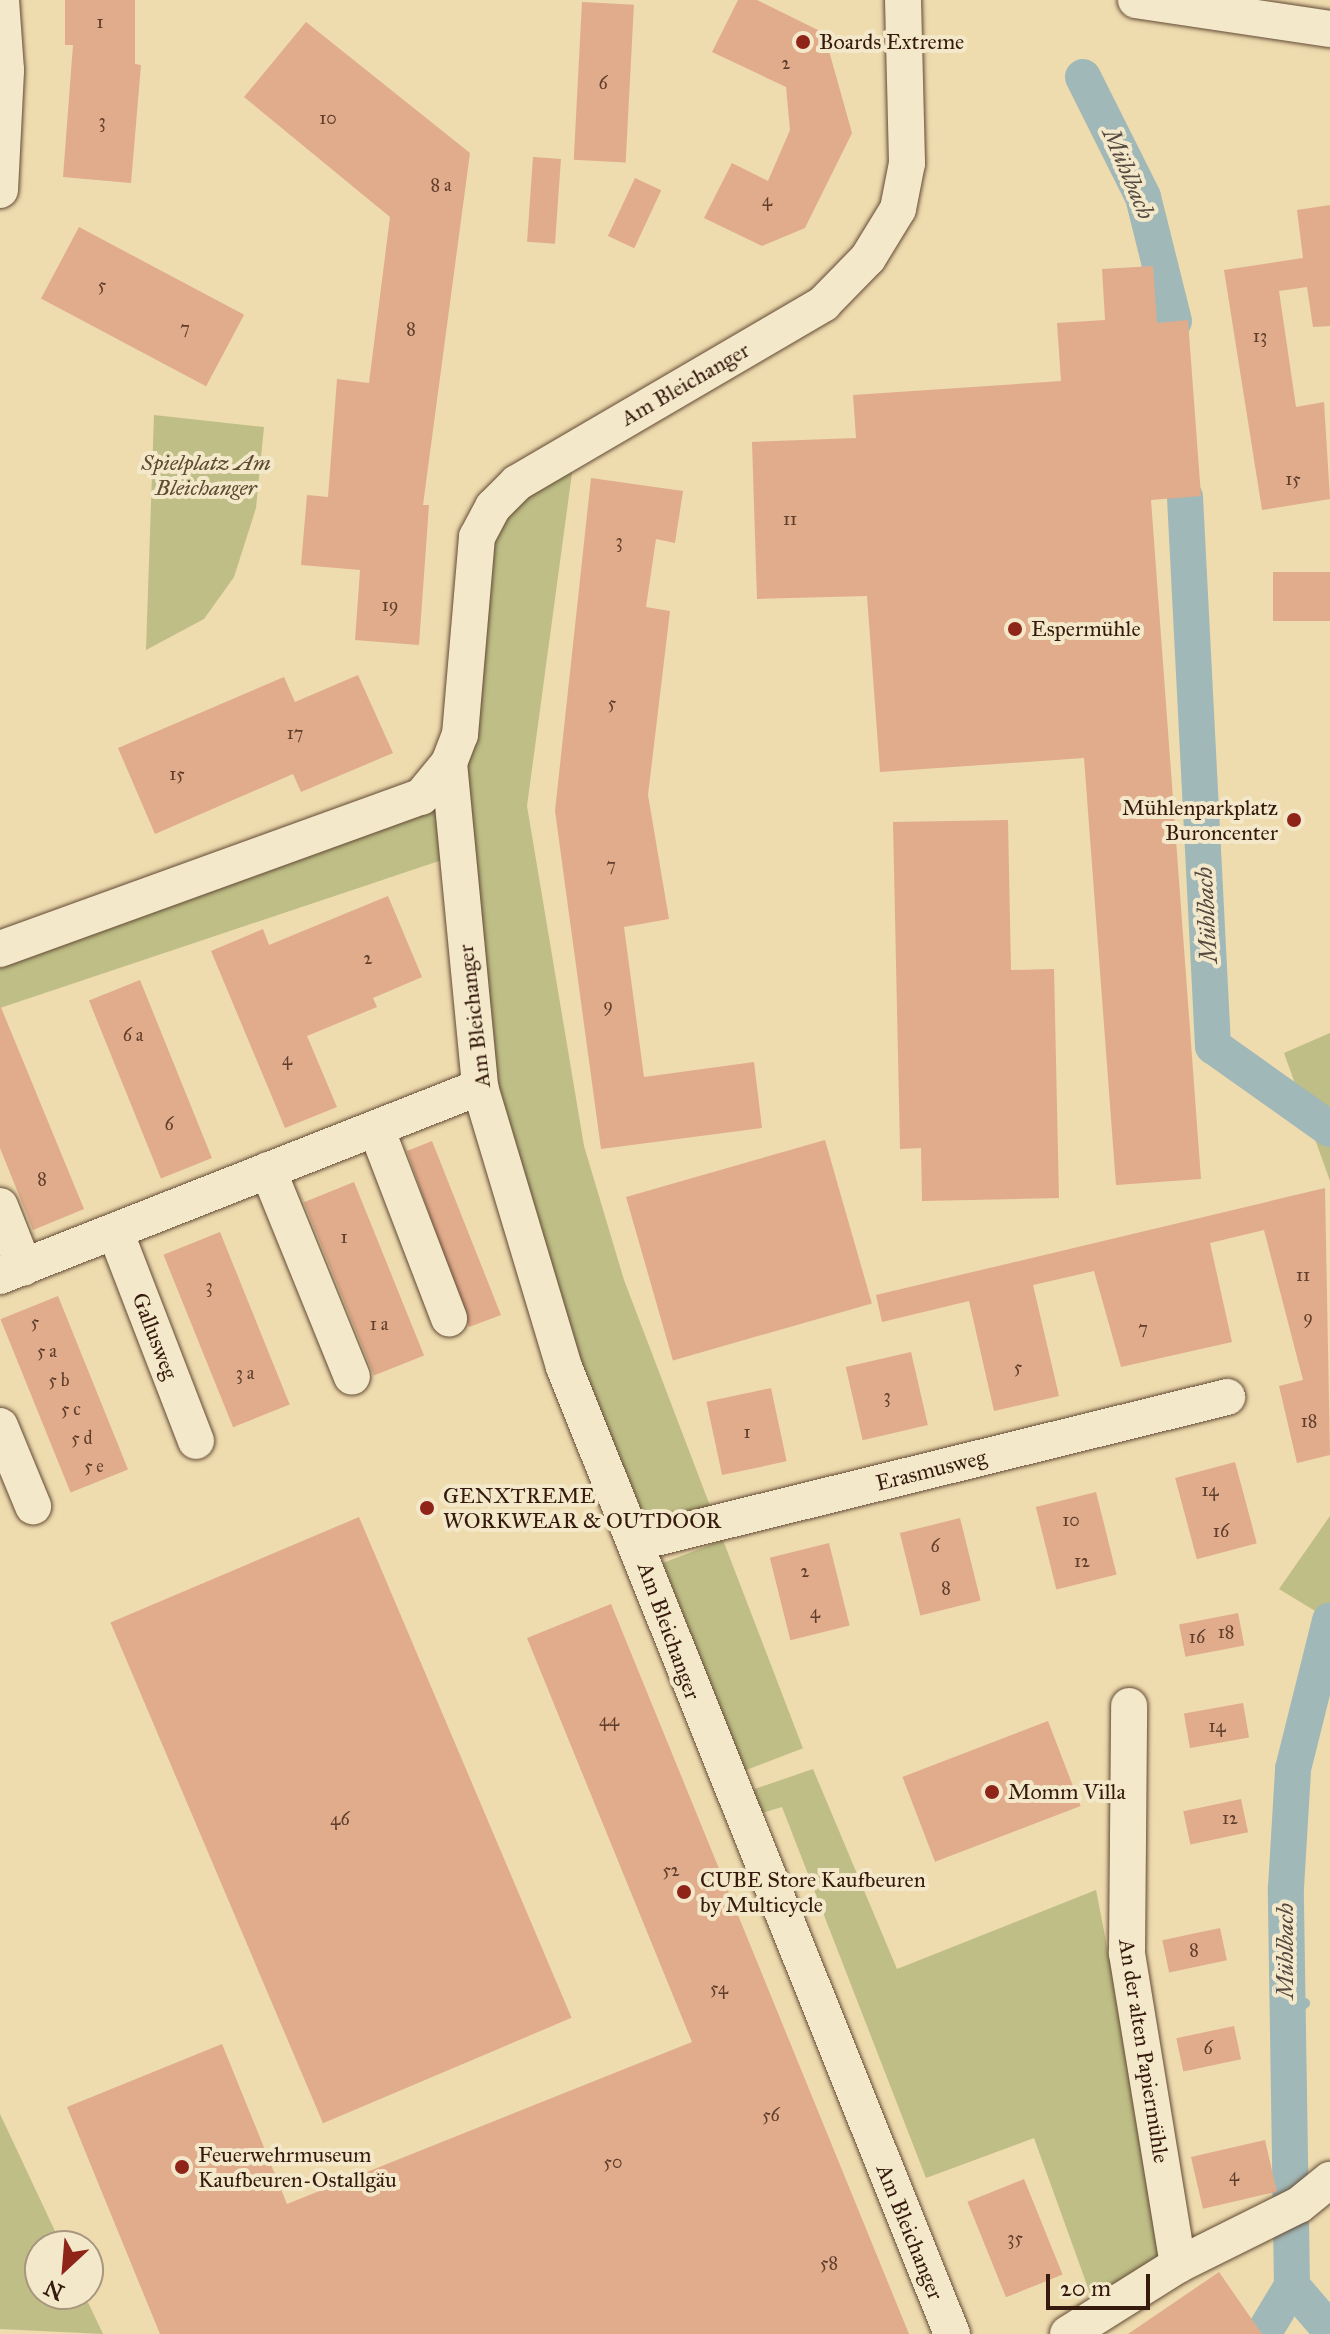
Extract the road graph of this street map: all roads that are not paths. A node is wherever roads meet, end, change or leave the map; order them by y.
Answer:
1 (1, 0) edge
2 (903, 0) edge
3 (1136, 0) edge
4 (1330, 29) edge
5 (0, 190) edge
6 (449, 763) junction
7 (0, 949) edge
8 (480, 1087) junction
9 (376, 1128) junction
10 (268, 1170) junction
11 (0, 1206) edge
12 (115, 1231) junction
13 (12, 1271) edge
14 (449, 1318) dead end
15 (352, 1377) dead end
16 (1227, 1397) dead end
17 (0, 1426) edge
18 (196, 1441) dead end
19 (33, 1506) dead end
20 (635, 1543) junction
21 (1129, 1706) dead end
22 (1330, 2180) edge
23 (1178, 2265) junction
24 (952, 2334) edge
25 (1068, 2334) edge

1 - 5 street
2 - 6 street, Am Bleichanger
3 - 4 street
6 - 7 street, Am Bleichanger
6 - 8 street, Am Bleichanger
8 - 9 street
8 - 20 street, Am Bleichanger
9 - 10 street
9 - 14 street
10 - 12 street
10 - 15 street
11 - 13 street
12 - 13 street
12 - 18 street, Gallusweg
16 - 20 street, Erasmusweg
17 - 19 street
20 - 24 street, Am Bleichanger
21 - 23 street, An der alten Papiermühle
22 - 23 street
23 - 25 street

